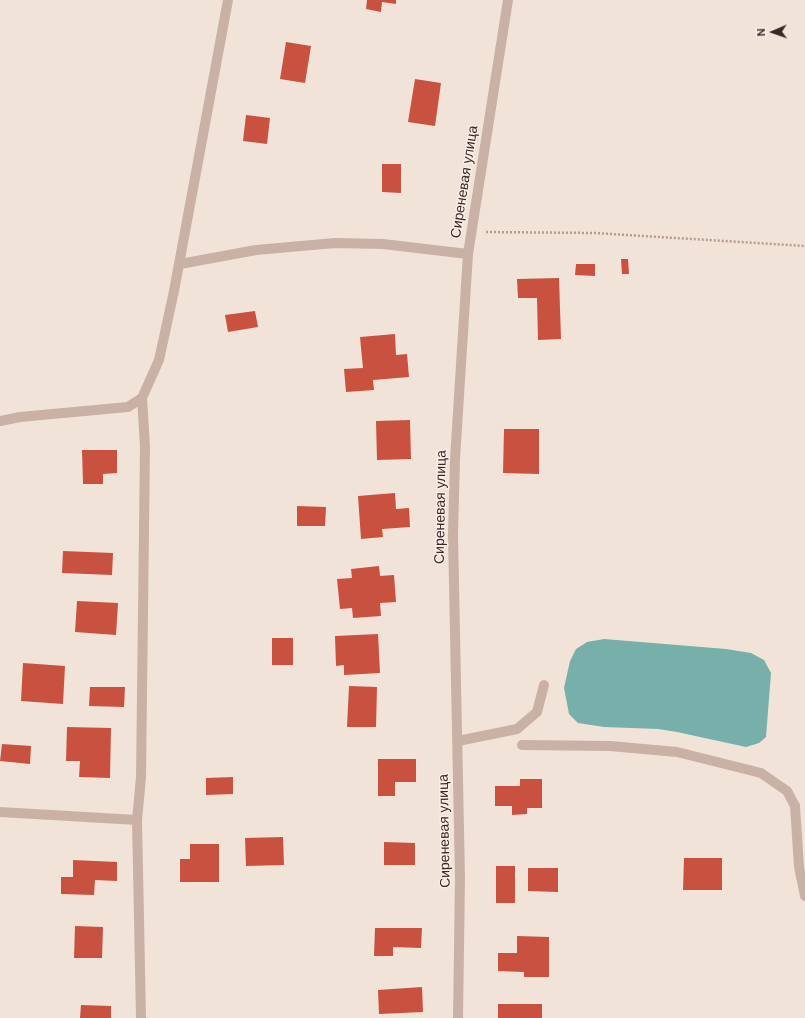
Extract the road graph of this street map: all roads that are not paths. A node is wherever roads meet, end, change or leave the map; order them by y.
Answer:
1 (228, 0) edge
2 (508, 0) edge
3 (468, 254) junction
4 (180, 264) junction
5 (142, 398) junction
6 (0, 421) edge
7 (544, 685) dead end
8 (458, 741) junction
9 (522, 745) dead end
10 (0, 812) edge
11 (138, 820) junction
12 (805, 896) edge
13 (141, 1018) edge
14 (458, 1018) edge

1 - 4 street
2 - 3 street, Сиреневая улица
3 - 4 street
3 - 8 street, Сиреневая улица
4 - 5 street
5 - 6 street
5 - 11 street
7 - 8 street
8 - 14 street, Сиреневая улица
9 - 12 street
10 - 11 street
11 - 13 street

